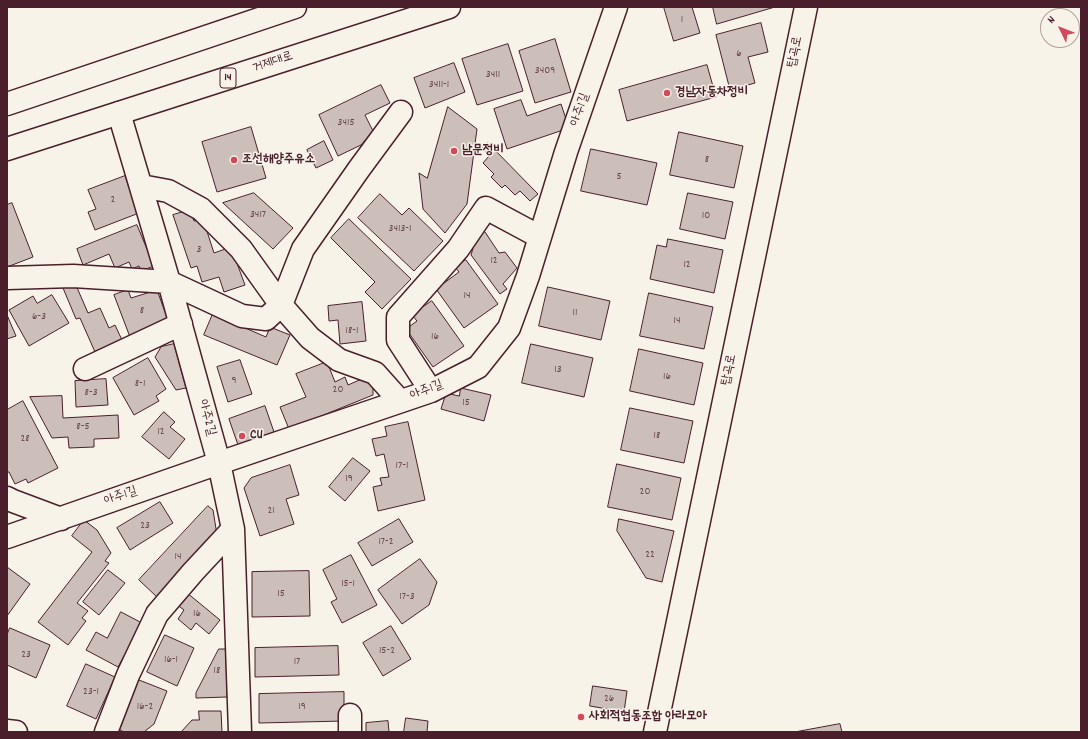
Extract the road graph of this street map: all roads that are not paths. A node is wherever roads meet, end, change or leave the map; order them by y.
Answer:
1 (295, 7) edge
2 (448, 7) edge
3 (616, 7) edge
4 (806, 7) edge
5 (7, 104) edge
6 (401, 112) dead end
7 (119, 113) junction
8 (7, 149) edge
9 (141, 186) junction
10 (540, 237) junction
11 (7, 278) edge
12 (169, 282) junction
13 (281, 305) junction
14 (181, 324) junction
15 (85, 369) dead end
16 (432, 391) junction
17 (400, 401) junction
18 (218, 463) junction
19 (7, 498) edge
20 (60, 519) junction
21 (233, 529) junction
22 (7, 537) edge
23 (7, 731) edge
24 (16, 732) edge
25 (106, 732) edge
26 (240, 732) edge
27 (655, 732) edge

1 - 5 main road
2 - 7 main road, 거제대로 / 14
3 - 10 main road, 아주1길
4 - 27 main road, 탑곡로
6 - 13 main road
7 - 8 main road, 거제대로 / 14
7 - 9 main road, 아주2길
9 - 12 main road, 아주2길
9 - 13 main road
10 - 16 main road, 아주1길
10 - 16 main road
11 - 12 main road
12 - 13 main road
12 - 14 main road, 아주2길
13 - 17 main road
14 - 15 main road
14 - 18 main road, 아주2길
16 - 17 main road, 아주1길
17 - 18 main road, 아주1길
18 - 20 main road, 아주1길
18 - 21 main road, 아주2길
19 - 20 main road
20 - 22 main road, 아주1길
21 - 25 main road
21 - 26 main road, 아주2길
23 - 24 main road

